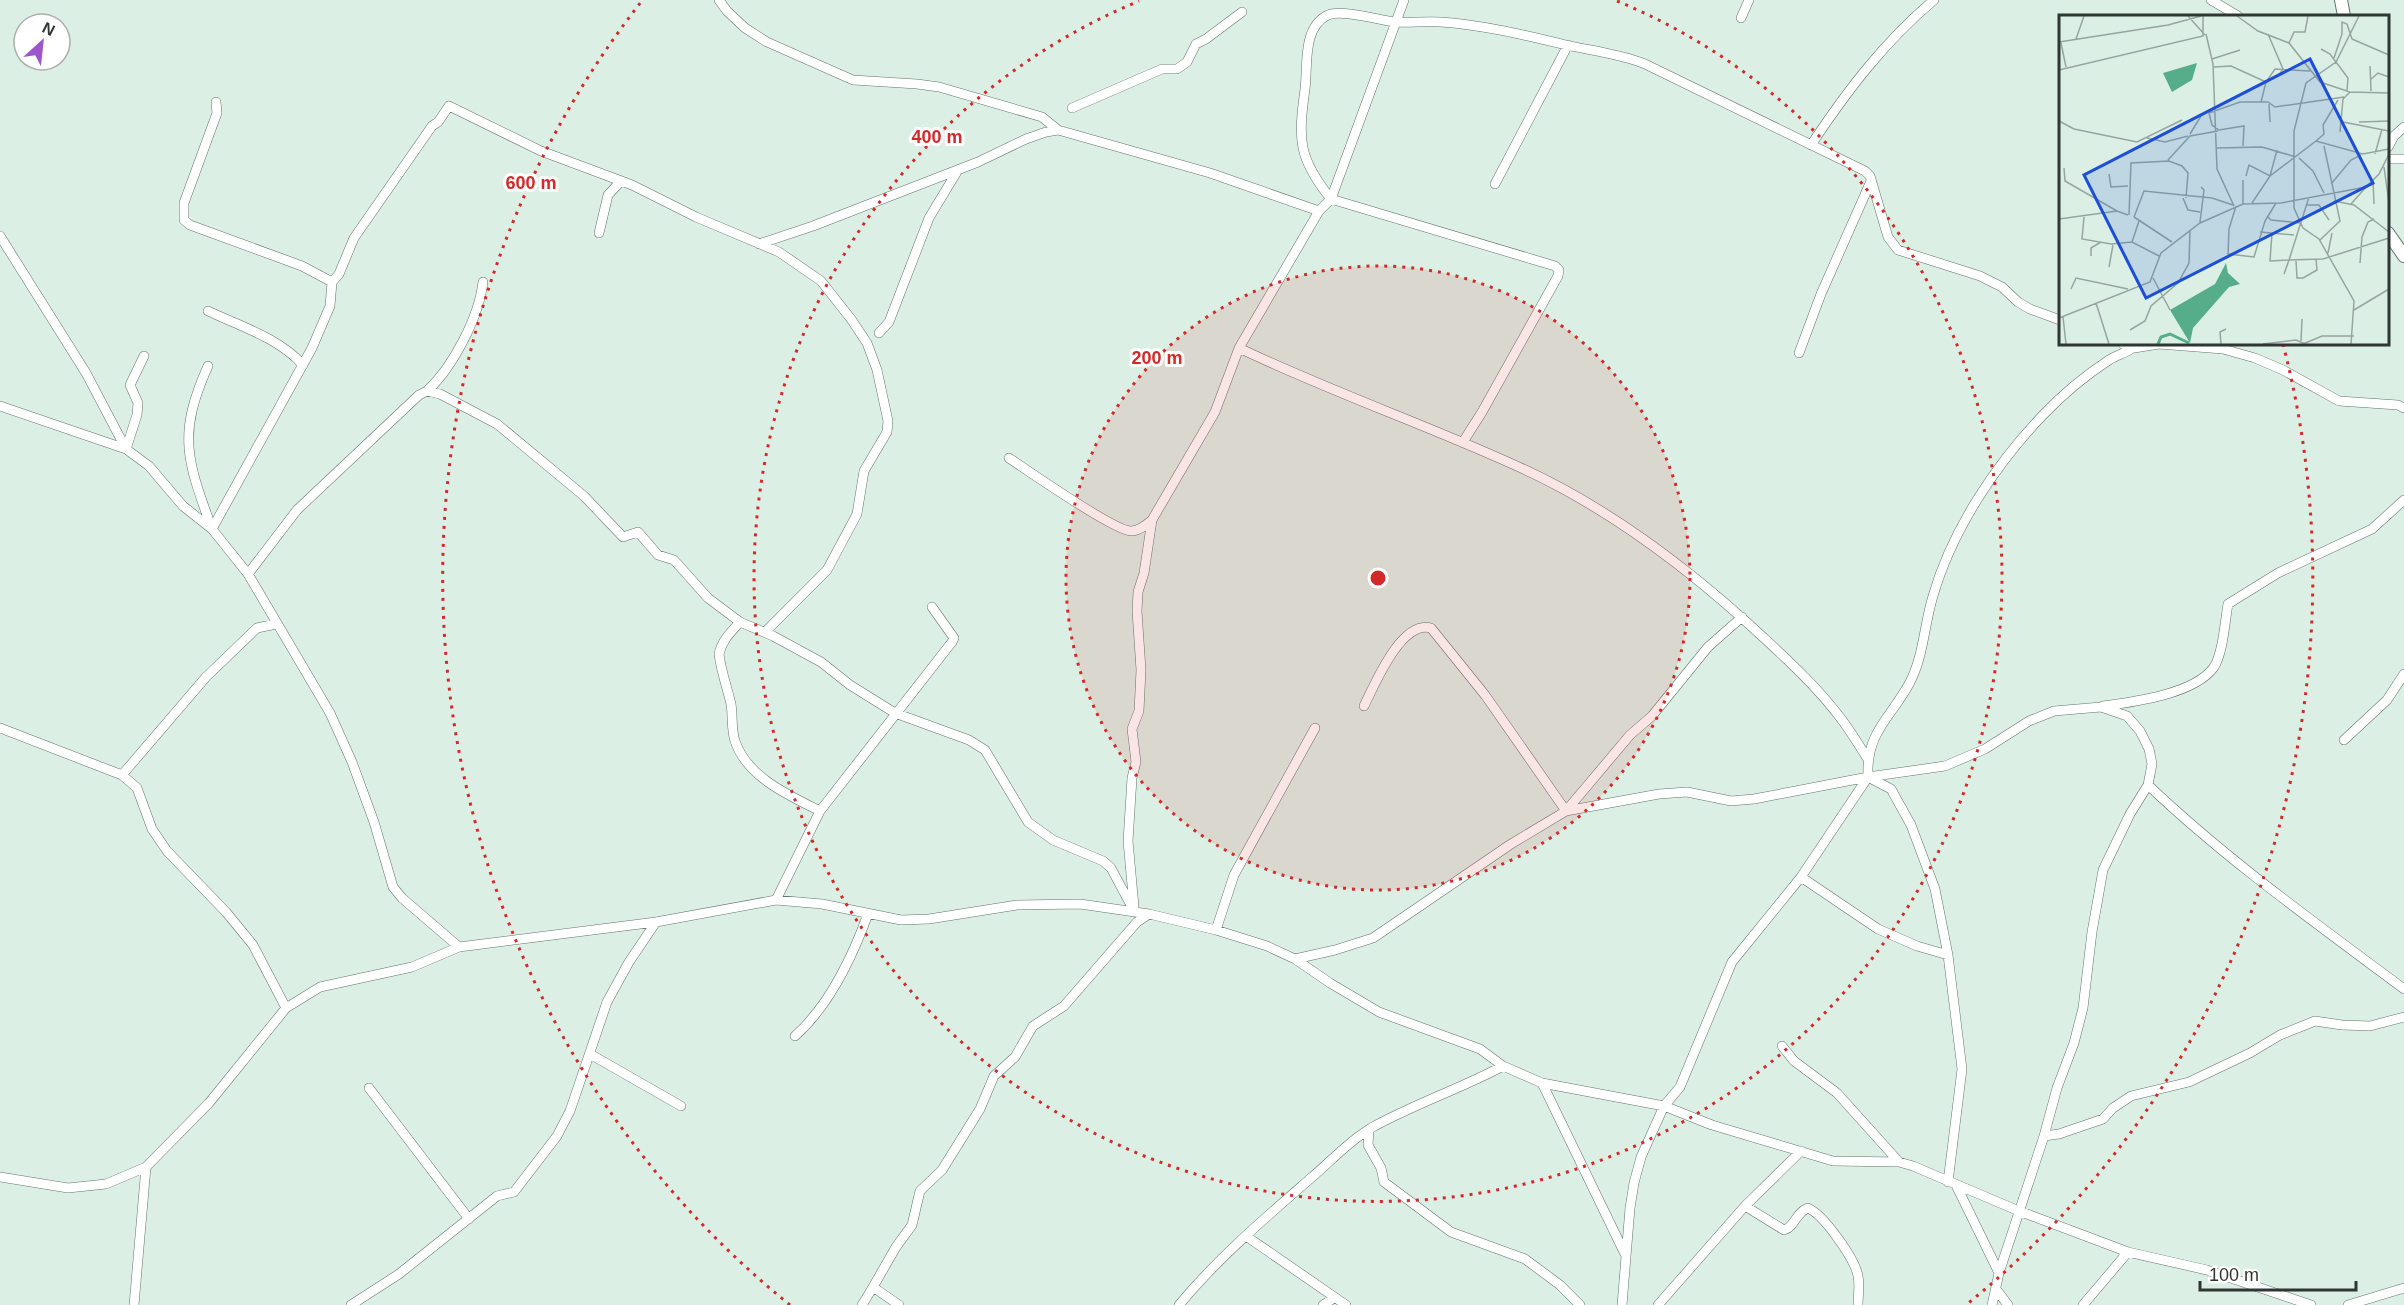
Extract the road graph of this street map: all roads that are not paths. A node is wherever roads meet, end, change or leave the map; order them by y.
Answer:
1 (719, 0) edge
2 (1404, 0) edge
3 (1749, 0) edge
4 (1933, 0) edge
5 (2211, 0) edge
6 (2341, 0) edge
7 (1242, 12) dead end
8 (2236, 15) edge
9 (2344, 15) edge
10 (1741, 18) dead end
11 (1397, 22) junction
12 (1568, 45) junction
13 (216, 102) dead end
14 (1072, 108) dead end
15 (2404, 128) edge
16 (1058, 130) junction
17 (1811, 145) junction
18 (2389, 145) edge
19 (958, 170) junction
20 (1871, 181) junction
21 (620, 182) junction
22 (1495, 184) dead end
23 (1331, 199) junction
24 (1319, 211) junction
25 (599, 233) dead end
26 (2389, 234) edge
27 (0, 236) edge
28 (759, 244) junction
29 (2404, 256) edge
30 (332, 282) junction
31 (483, 282) dead end
32 (208, 311) dead end
33 (2059, 319) edge
34 (879, 333) dead end
35 (2172, 345) edge
36 (2135, 346) edge
37 (1239, 348) junction
38 (1799, 353) dead end
39 (144, 356) dead end
40 (303, 365) junction
41 (208, 366) dead end
42 (426, 391) junction
43 (0, 406) edge
44 (2404, 408) edge
45 (1463, 442) junction
46 (126, 449) junction
47 (1009, 458) dead end
48 (2404, 500) edge
49 (1152, 520) junction
50 (212, 529) junction
51 (248, 574) junction
52 (932, 607) dead end
53 (1742, 617) junction
54 (740, 622) junction
55 (276, 624) junction
56 (765, 632) junction
57 (2404, 674) edge
58 (1364, 706) dead end
59 (2101, 706) junction
60 (895, 713) junction
61 (0, 728) edge
62 (1315, 728) dead end
63 (2344, 740) dead end
64 (1867, 758) junction
65 (122, 775) junction
66 (1868, 777) junction
67 (2148, 785) junction
68 (820, 811) junction
69 (1566, 811) junction
70 (1802, 877) junction
71 (776, 900) junction
72 (1134, 911) junction
73 (868, 914) junction
74 (1149, 914) junction
75 (656, 922) junction
76 (1216, 930) junction
77 (459, 947) junction
78 (1948, 955) junction
79 (1295, 959) junction
80 (2404, 989) edge
81 (286, 1008) junction
82 (2404, 1017) edge
83 (795, 1036) dead end
84 (1782, 1046) dead end
85 (591, 1054) junction
86 (1503, 1066) junction
87 (1542, 1083) junction
88 (369, 1088) dead end
89 (681, 1106) dead end
90 (1664, 1106) junction
91 (1369, 1130) junction
92 (2044, 1136) junction
93 (1801, 1151) junction
94 (1899, 1162) junction
95 (146, 1167) junction
96 (0, 1177) edge
97 (1952, 1183) junction
98 (1745, 1206) junction
99 (2019, 1210) junction
100 (469, 1219) junction
101 (1246, 1236) junction
102 (2128, 1252) junction
103 (1626, 1257) junction
104 (2000, 1273) junction
105 (873, 1287) junction
106 (2404, 1288) edge
107 (1996, 1289) junction
108 (1334, 1298) junction
109 (134, 1305) edge
110 (351, 1305) edge
111 (862, 1305) edge
112 (899, 1305) edge
113 (1179, 1305) edge
114 (1323, 1305) edge
115 (1346, 1305) edge
116 (1580, 1305) edge
117 (1622, 1305) edge
118 (1658, 1305) edge
119 (1858, 1305) edge
120 (1992, 1305) edge
121 (2008, 1305) edge
122 (2083, 1305) edge
123 (2311, 1305) edge
124 (2348, 1305) edge

1 - 16 street
2 - 11 street
3 - 10 street
4 - 17 street
5 - 8 street
6 - 9 street
7 - 14 street
11 - 12 street
11 - 23 street
11 - 23 street
12 - 17 street
12 - 22 street
13 - 30 street
15 - 18 street
16 - 19 street
16 - 24 street
17 - 20 street
19 - 28 street
19 - 34 street
20 - 33 street
20 - 38 street
21 - 25 street
21 - 28 street
21 - 30 street
23 - 24 street
23 - 45 street
24 - 37 street
26 - 29 street
27 - 46 street
28 - 56 street
30 - 40 street
31 - 42 street
32 - 40 street
35 - 44 street
36 - 64 street
37 - 45 street
37 - 49 street
39 - 46 street
40 - 50 street
41 - 50 street
42 - 51 street
42 - 54 street
43 - 46 street
45 - 53 street
46 - 50 street
47 - 49 street
48 - 59 street
49 - 72 street
50 - 51 street
51 - 55 street
52 - 60 street
53 - 64 street
53 - 69 street
54 - 56 street
54 - 68 street
55 - 65 street
55 - 77 street
56 - 60 street
57 - 63 street
58 - 69 street
59 - 66 street
59 - 67 street
60 - 68 street
60 - 72 street
61 - 65 street
62 - 76 street
64 - 66 street
65 - 81 street
66 - 69 street
66 - 70 street
66 - 78 street
67 - 80 street
67 - 92 street
68 - 71 street
69 - 79 street
70 - 78 street
70 - 90 street
71 - 73 street
71 - 75 street
72 - 73 street
72 - 74 street
73 - 83 street
74 - 76 street
74 - 105 street
75 - 77 street
75 - 85 street
76 - 79 street
77 - 81 street
78 - 97 street
79 - 86 street
81 - 95 street
82 - 92 street
84 - 94 street
85 - 89 street
85 - 100 street
86 - 87 street
86 - 91 street
87 - 90 street
87 - 103 street
88 - 100 street
90 - 93 street
90 - 103 street
91 - 101 street
91 - 116 street
92 - 99 street
93 - 94 street
93 - 98 street
94 - 97 street
95 - 96 street
95 - 109 street
97 - 99 street
97 - 104 street
98 - 118 street
98 - 119 street
99 - 102 street
99 - 104 street
100 - 110 street
101 - 108 street
101 - 113 street
102 - 122 street
102 - 123 street
103 - 117 street
104 - 107 street
105 - 111 street
105 - 112 street
106 - 124 street
107 - 120 street
107 - 121 street
108 - 114 street
108 - 115 street

